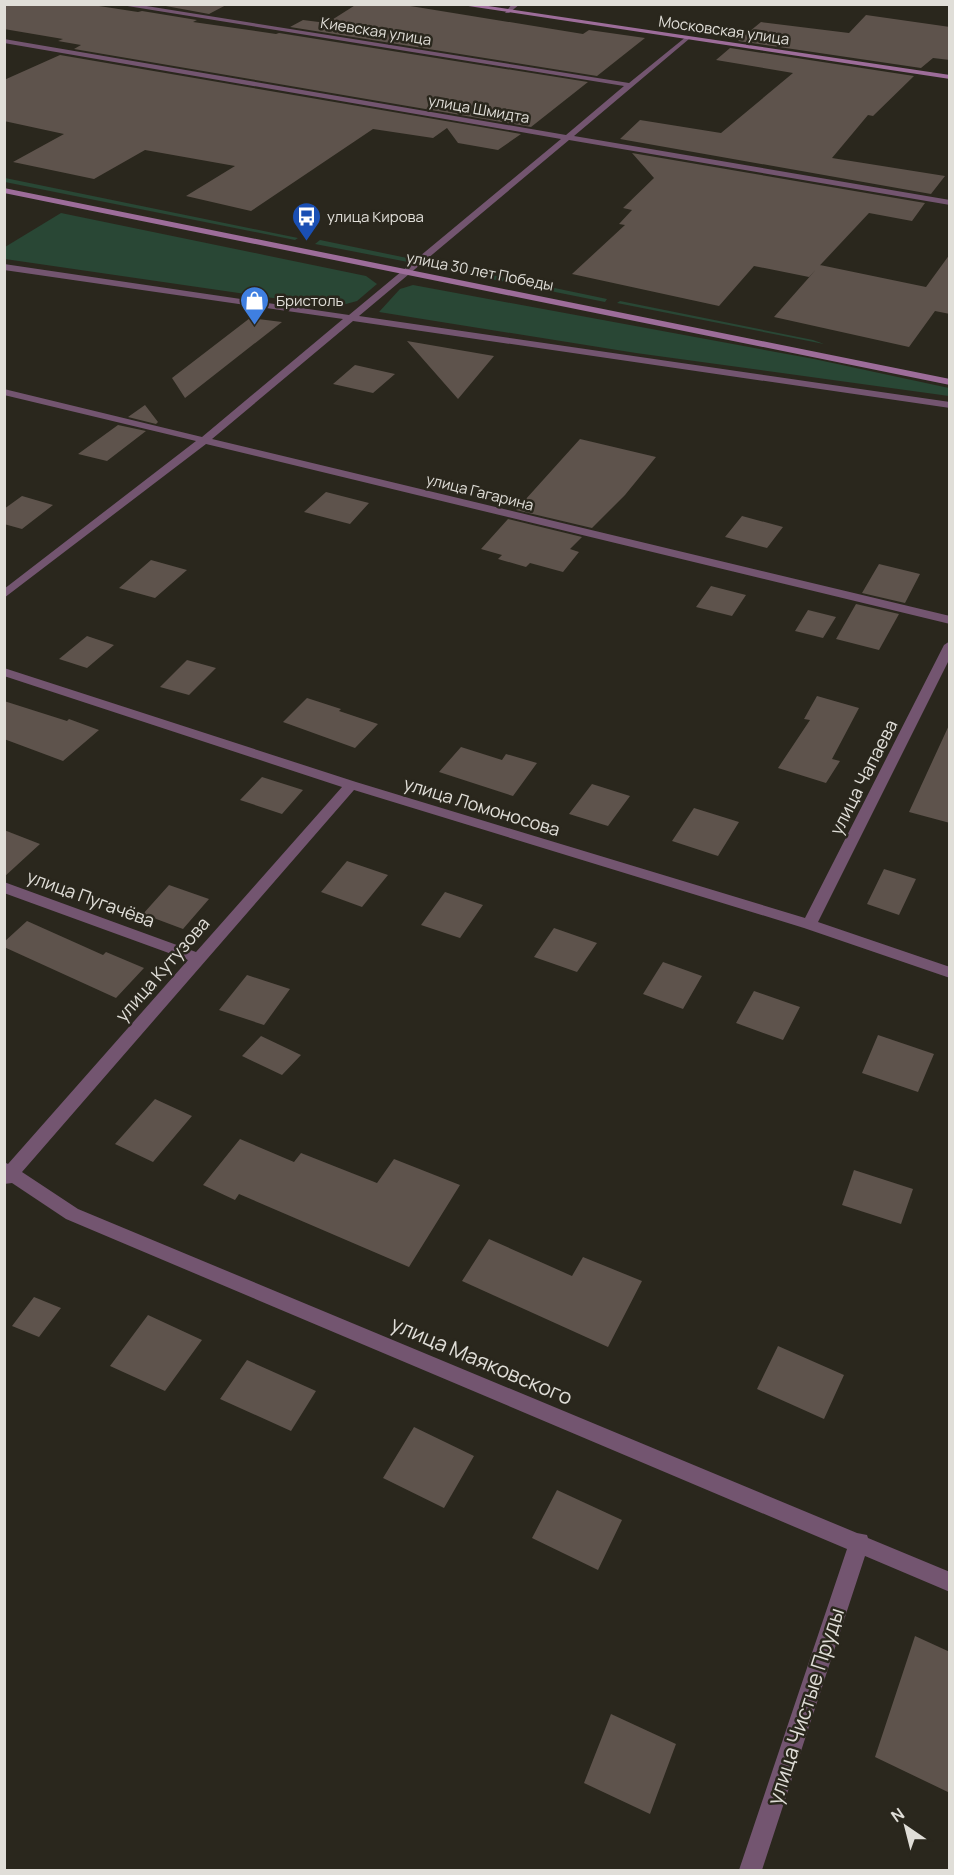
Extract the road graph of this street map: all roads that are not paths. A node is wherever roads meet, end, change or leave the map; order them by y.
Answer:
1 (118, 4) edge
2 (458, 4) edge
3 (518, 4) edge
4 (507, 12) junction
5 (687, 38) junction
6 (4, 41) edge
7 (950, 77) edge
8 (630, 85) junction
9 (567, 138) junction
10 (4, 190) edge
11 (950, 204) edge
12 (4, 267) edge
13 (406, 272) junction
14 (348, 318) junction
15 (950, 382) edge
16 (4, 392) edge
17 (950, 405) edge
18 (203, 441) junction
19 (4, 595) edge
20 (950, 620) edge
21 (950, 645) edge
22 (4, 672) edge
23 (351, 785) junction
24 (4, 887) edge
25 (809, 924) junction
26 (198, 958) junction
27 (950, 973) edge
28 (7, 1174) edge
29 (860, 1542) junction
30 (950, 1582) edge
31 (750, 1870) edge

1 - 8 street, Киевская улица
2 - 4 street, Московская улица
3 - 4 street
4 - 5 street, Московская улица
5 - 7 street, Московская улица
5 - 8 street
6 - 9 street, улица Шмидта
8 - 9 street
9 - 11 street, улица Шмидта
9 - 13 street
10 - 13 street, улица 30 лет Победы
12 - 14 street
13 - 14 street
13 - 15 street, улица 30 лет Победы
14 - 17 street
14 - 18 street
16 - 18 street, улица Гагарина
18 - 19 street
18 - 20 street, улица Гагарина
21 - 25 street, улица Чапаева
22 - 23 street, улица Ломоносова
23 - 25 street, улица Ломоносова
23 - 26 street, улица Кутузова
24 - 26 street, улица Пугачёва
25 - 27 street, улица Ломоносова
26 - 28 street, улица Кутузова
28 - 29 street, улица Маяковского
29 - 30 street, улица Маяковского
29 - 31 street, улица Чистые Пруды

